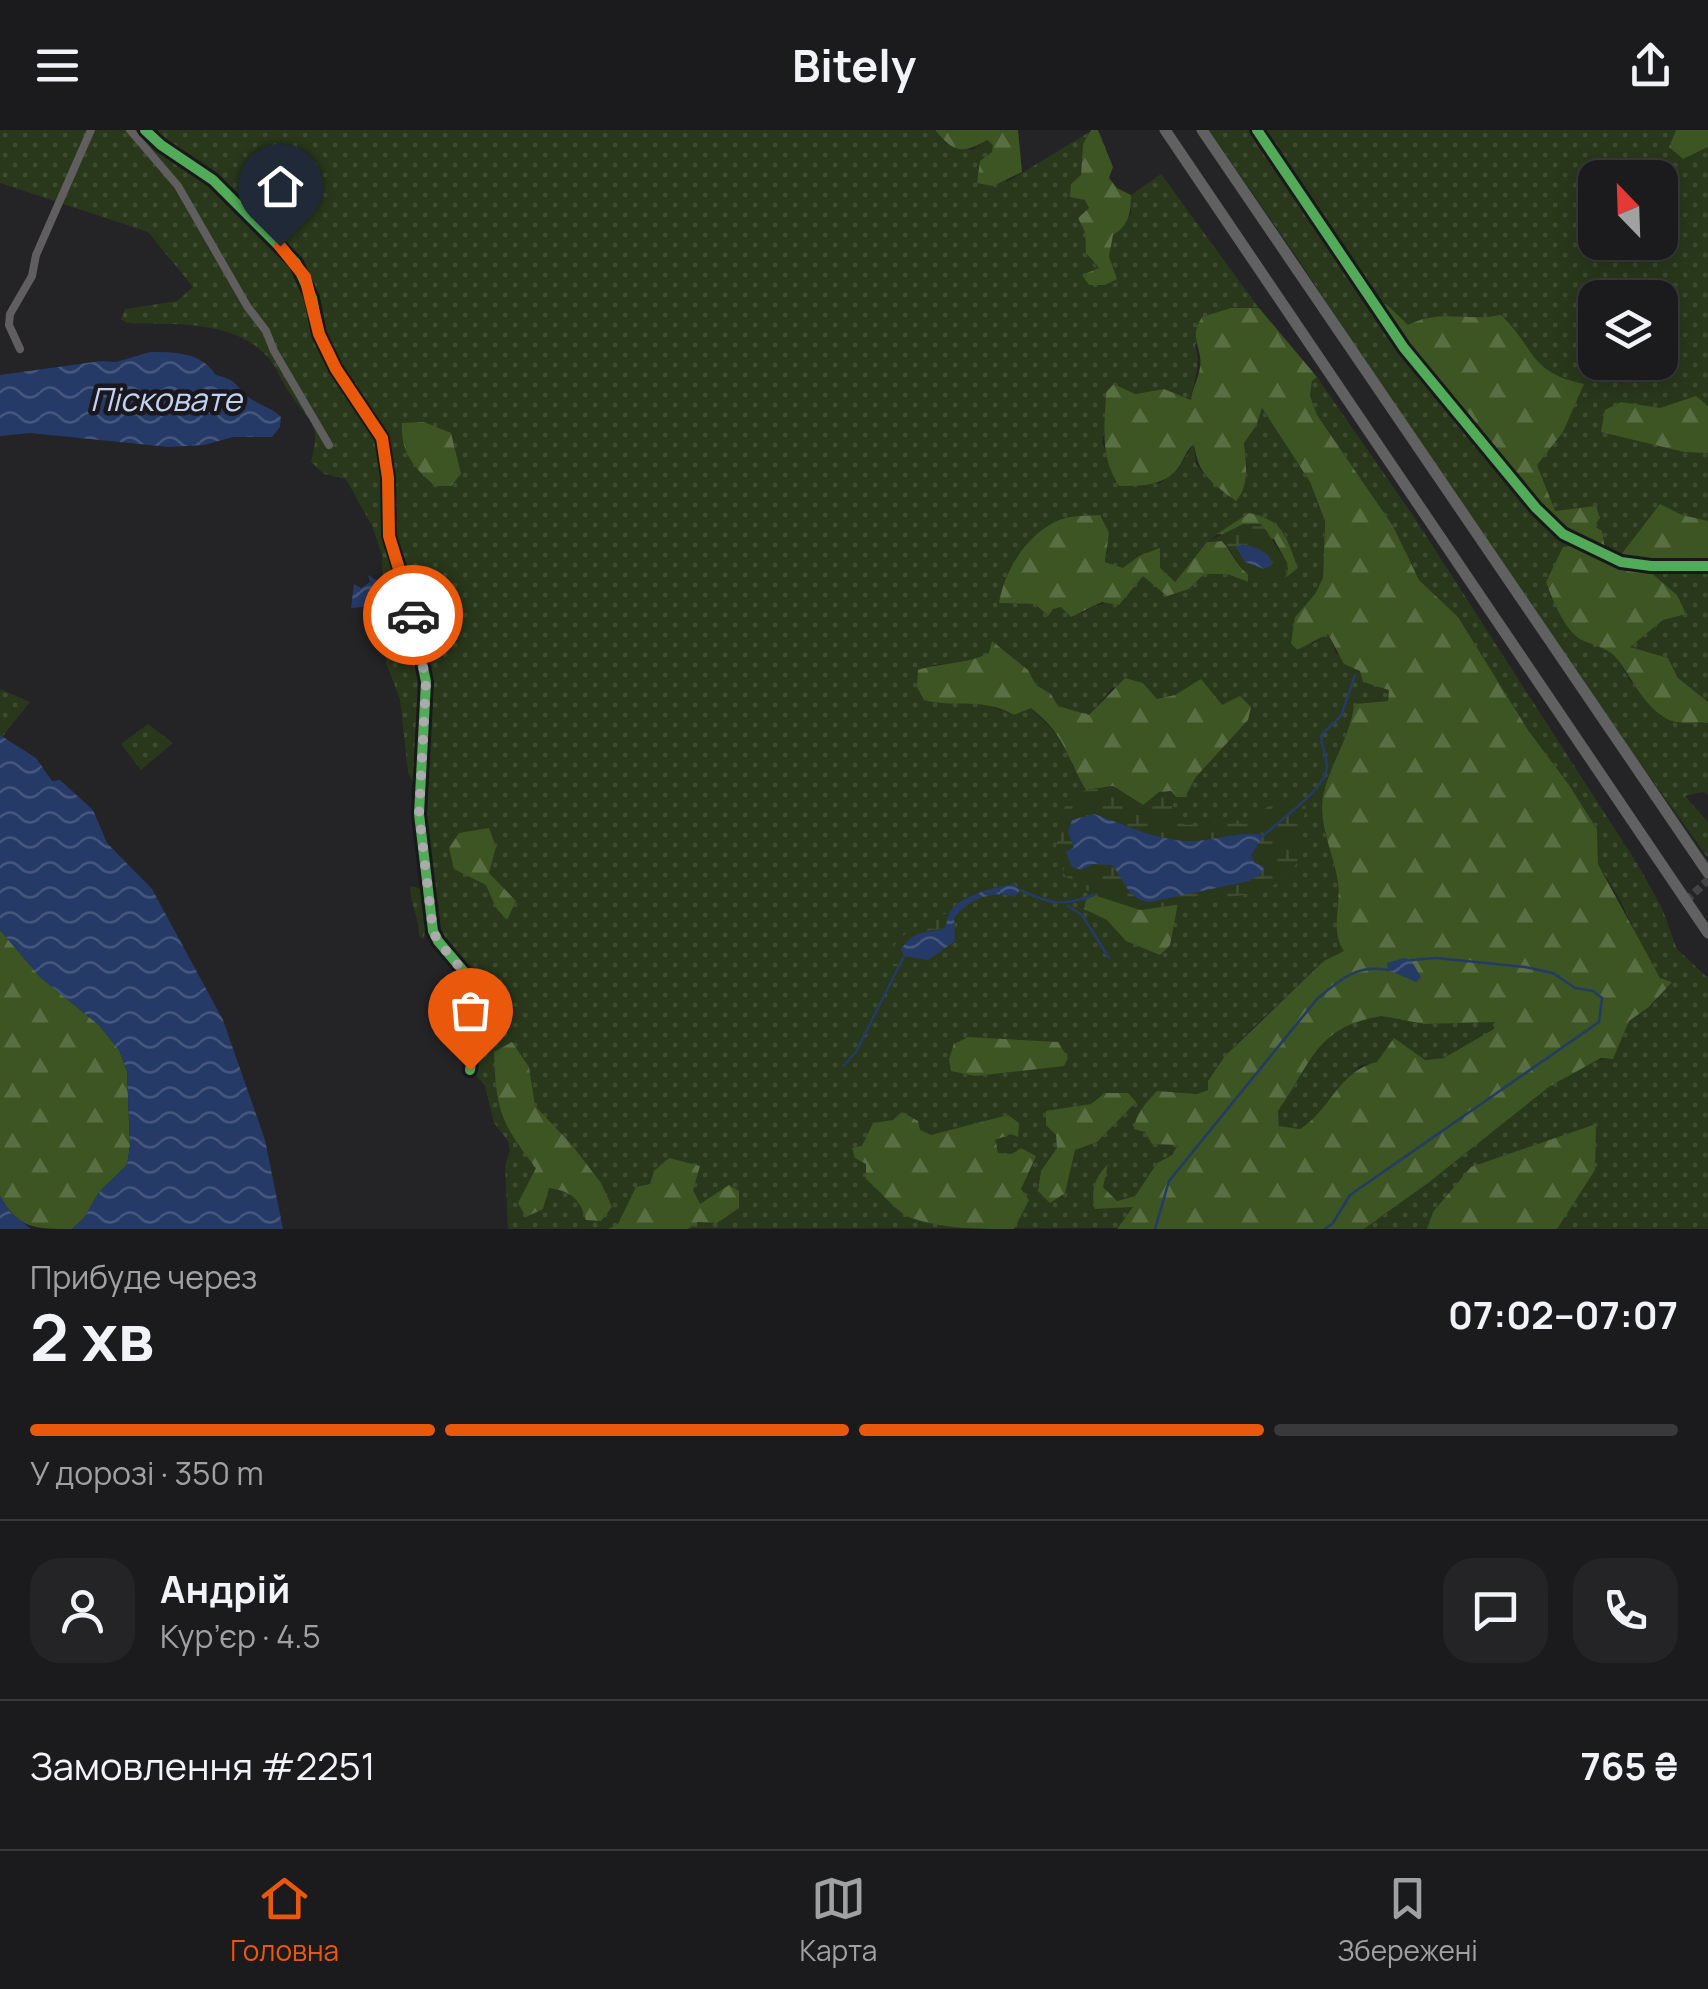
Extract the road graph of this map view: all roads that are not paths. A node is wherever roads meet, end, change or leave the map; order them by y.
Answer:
1 (91, 130) edge
2 (130, 130) edge
3 (145, 130) edge
4 (1165, 130) edge
5 (1202, 130) edge
6 (1257, 130) edge
7 (20, 349) dead end
8 (329, 445) dead end
9 (1708, 566) edge
10 (1708, 872) edge
11 (1708, 933) edge
12 (470, 1070) dead end

1 - 7 street
2 - 8 street
3 - 12 street
4 - 11 main road
5 - 10 main road
6 - 9 street

